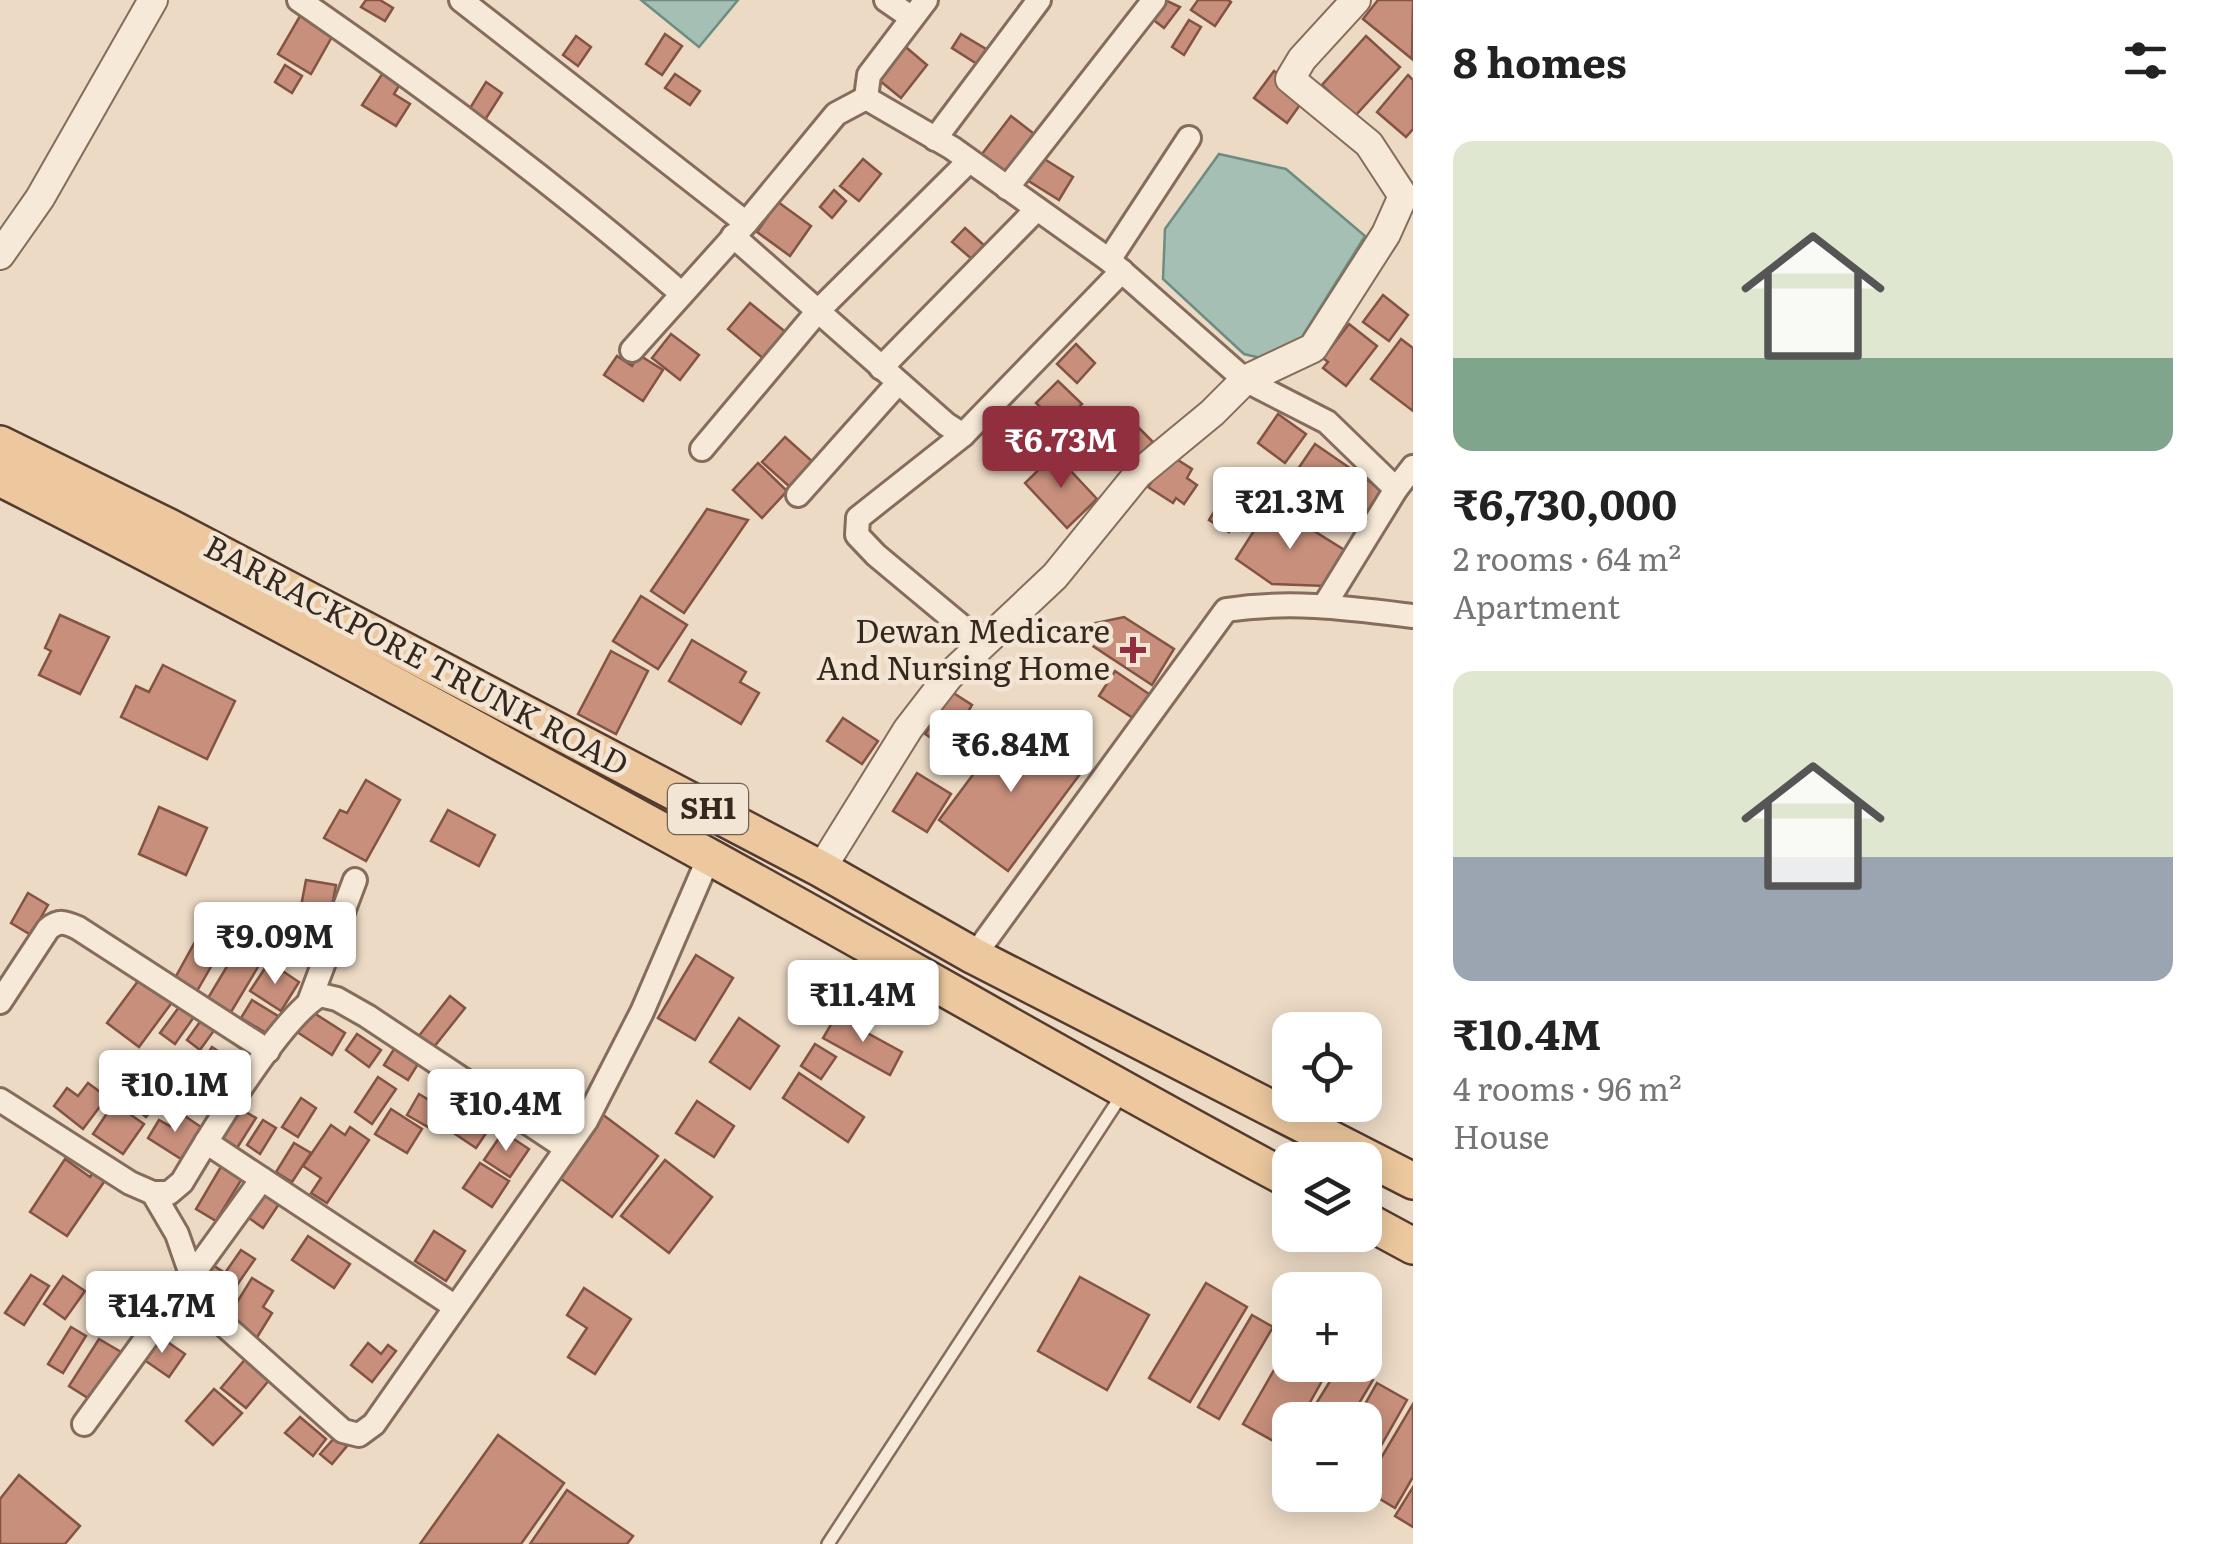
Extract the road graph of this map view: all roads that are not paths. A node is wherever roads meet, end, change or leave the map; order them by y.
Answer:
1 (153, 0) edge
2 (299, 0) edge
3 (461, 0) edge
4 (886, 0) edge
5 (1039, 0) edge
6 (1154, 0) edge
7 (1356, 0) edge
8 (919, 9) edge
9 (866, 98) junction
10 (1189, 138) dead end
11 (936, 139) junction
12 (970, 161) junction
13 (1007, 188) junction
14 (1408, 200) edge
15 (1037, 209) junction
16 (739, 230) junction
17 (0, 256) edge
18 (1116, 266) junction
19 (682, 294) junction
20 (818, 312) junction
21 (632, 350) dead end
22 (889, 375) junction
23 (1245, 380) junction
24 (964, 434) junction
25 (0, 444) edge
26 (702, 449) dead end
27 (1413, 467) edge
28 (0, 478) edge
29 (1396, 489) junction
30 (798, 496) dead end
31 (1324, 606) junction
32 (1413, 616) edge
33 (984, 645) junction
34 (709, 857) junction
35 (821, 869) junction
36 (355, 880) dead end
37 (974, 956) junction
38 (0, 1002) edge
39 (309, 1002) junction
40 (268, 1051) junction
41 (1124, 1092) junction
42 (0, 1100) edge
43 (206, 1142) junction
44 (566, 1148) junction
45 (1272, 1170) edge
46 (262, 1179) junction
47 (1413, 1181) edge
48 (153, 1193) junction
49 (1382, 1229) edge
50 (1413, 1246) edge
51 (192, 1277) junction
52 (454, 1306) junction
53 (84, 1424) dead end
54 (828, 1544) edge

1 - 17 street
2 - 19 street
3 - 16 street
4 - 8 street
5 - 11 street
6 - 13 street
7 - 14 street
8 - 9 street
9 - 11 street
9 - 16 street
10 - 18 street
11 - 12 street
12 - 13 street
12 - 20 street
13 - 15 street
14 - 23 street
15 - 18 street
15 - 22 street
16 - 19 street
16 - 20 street
18 - 23 street
18 - 24 street
19 - 21 street
20 - 22 street
20 - 26 street
22 - 24 street
22 - 30 street
23 - 29 street
23 - 33 street
24 - 33 street
25 - 35 main road, BARRACKPORE TRUNK ROAD / SH1
27 - 29 street
28 - 34 main road, BARRACKPORE TRUNK ROAD / SH1
29 - 31 street
31 - 32 street
31 - 37 street
33 - 35 street
34 - 41 main road, BARRACKPORE TRUNK ROAD / SH1
34 - 44 street
35 - 37 main road, BARRACKPORE TRUNK ROAD / SH1
36 - 39 street
37 - 47 main road, BARRACKPORE TRUNK ROAD / SH1
38 - 40 street
39 - 40 street
39 - 44 street
40 - 43 street
41 - 45 main road, BARRACKPORE TRUNK ROAD / SH1
41 - 54 lane
42 - 48 street
43 - 46 street
43 - 48 street
44 - 52 street
46 - 51 street
46 - 52 street
48 - 51 street
49 - 50 main road
51 - 52 street
51 - 53 street

